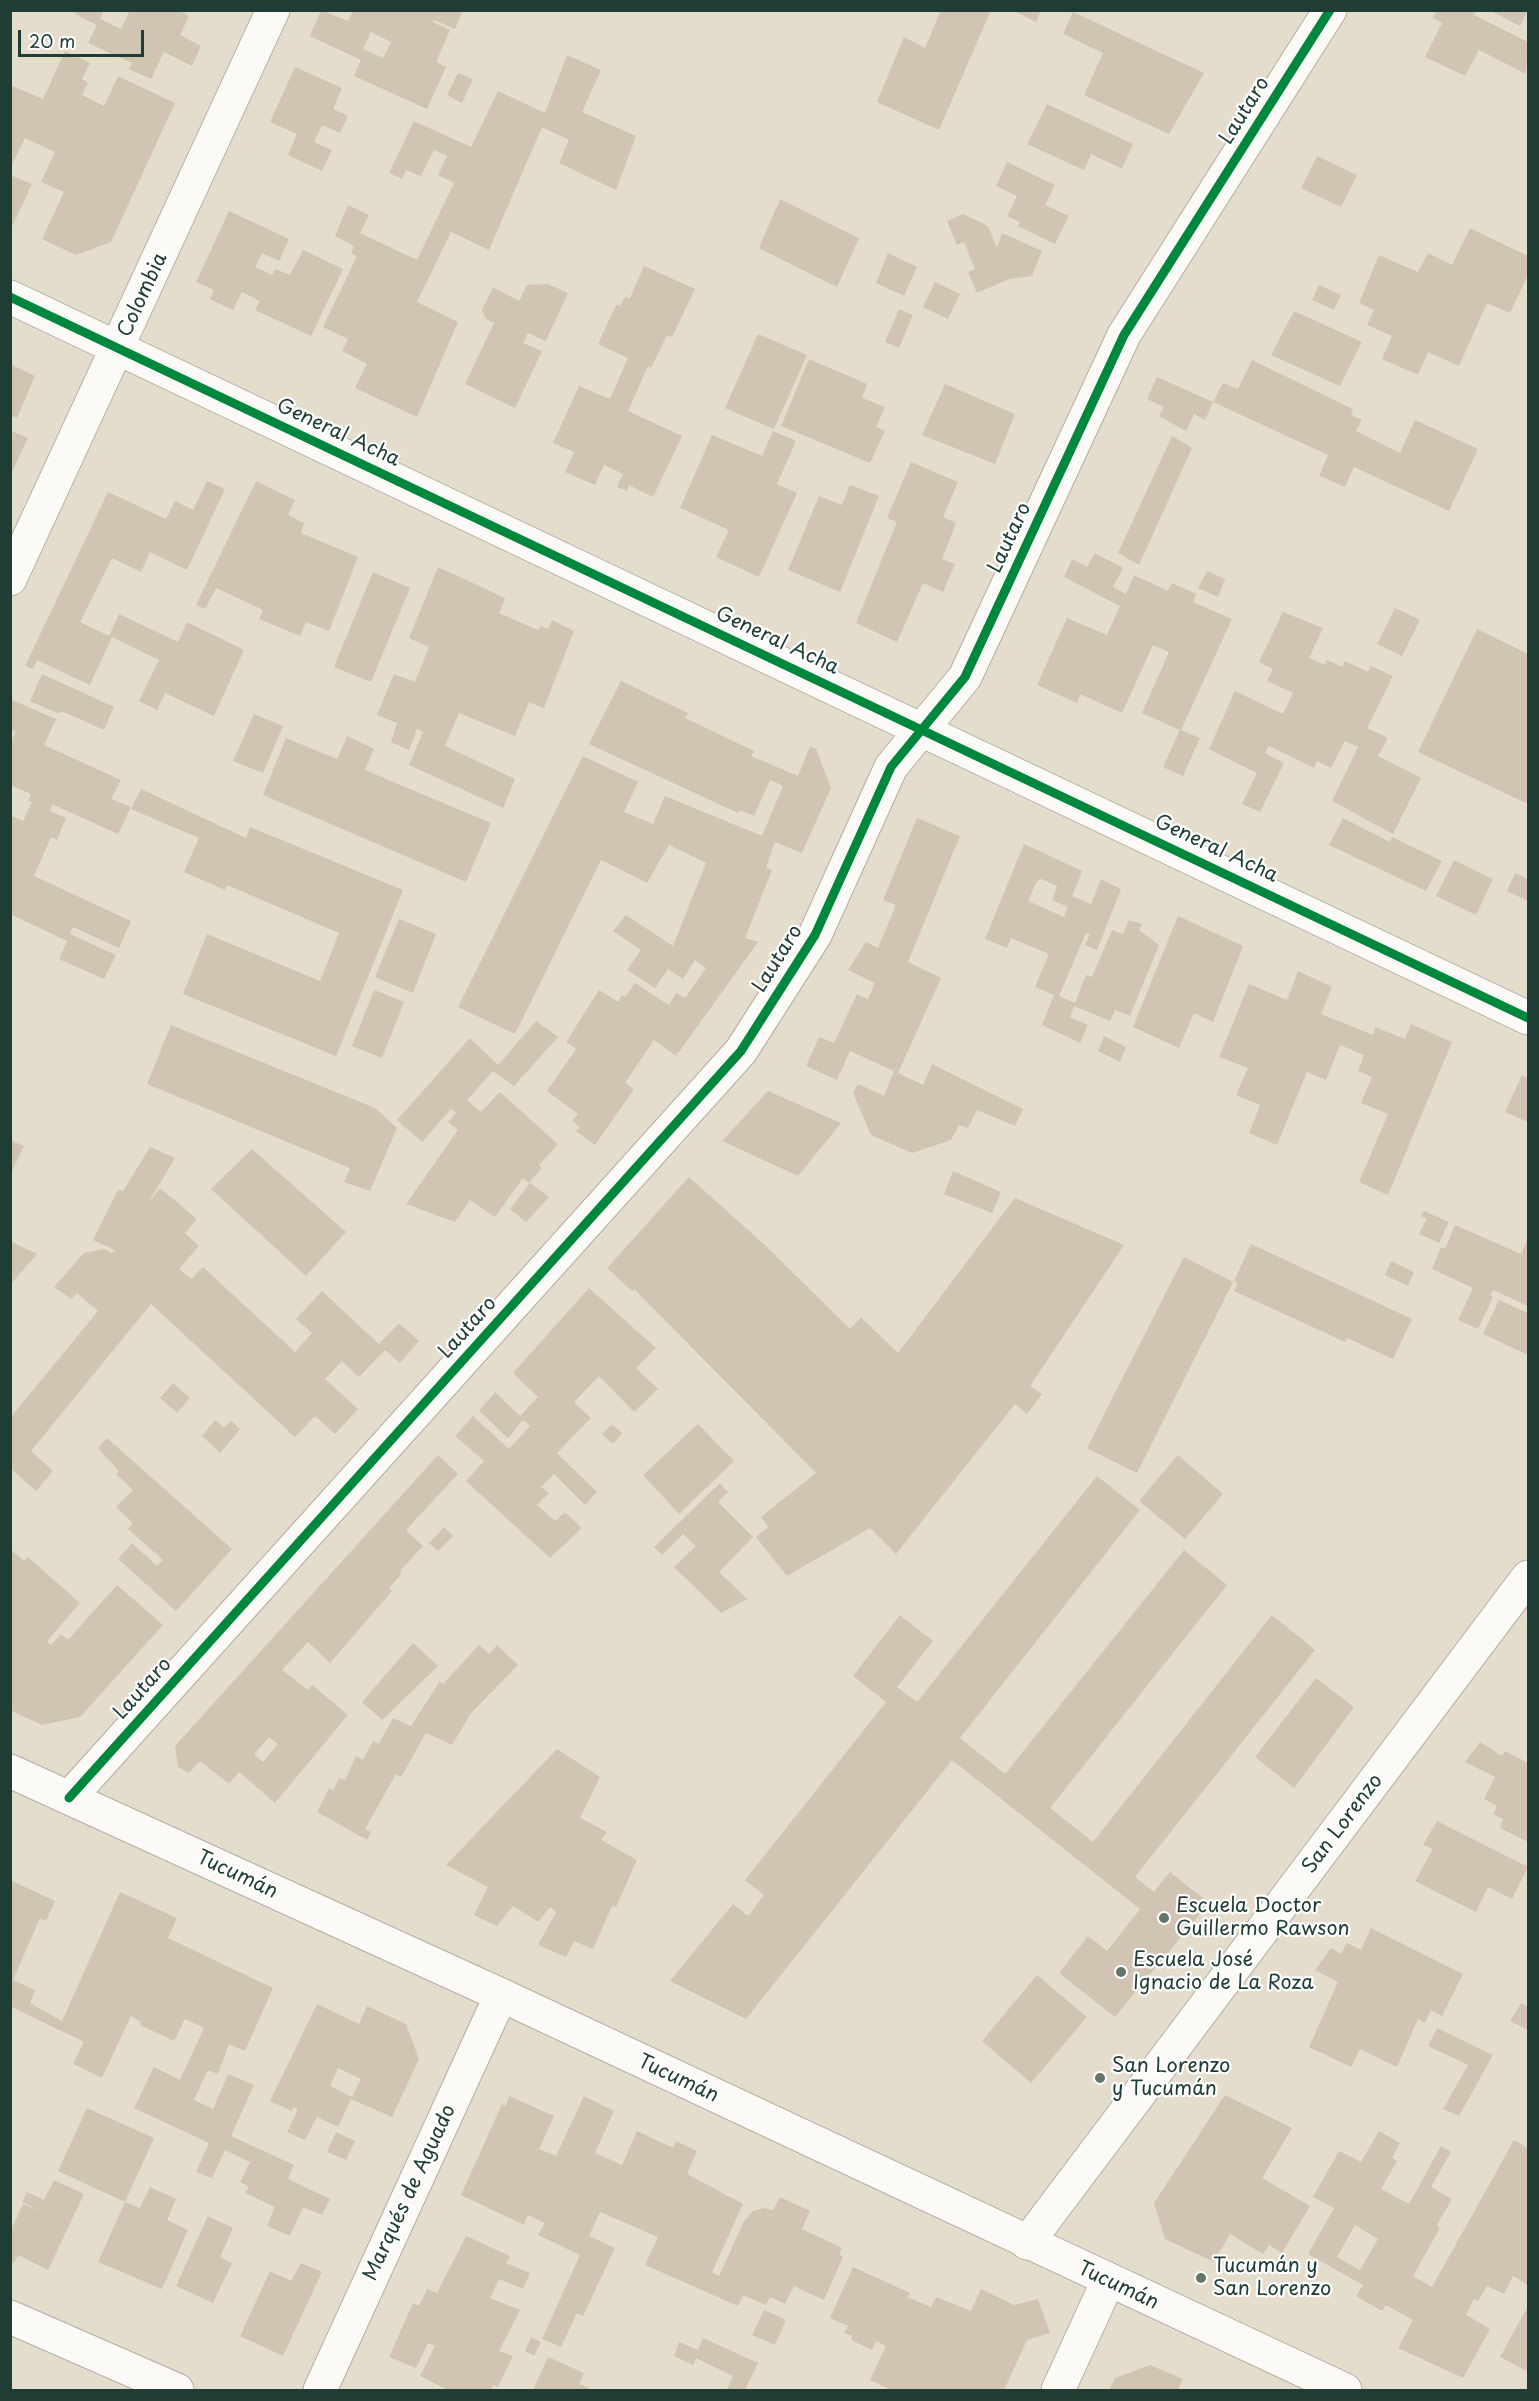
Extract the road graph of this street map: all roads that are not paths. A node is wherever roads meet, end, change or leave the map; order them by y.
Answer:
1 (273, 10) edge
2 (1330, 10) edge
3 (10, 297) edge
4 (118, 349) junction
5 (10, 579) edge
6 (922, 730) junction
7 (1528, 1017) edge
8 (1528, 1577) edge
9 (10, 1771) edge
10 (69, 1798) junction
11 (501, 1995) junction
12 (1026, 2243) junction
13 (1108, 2281) junction
14 (10, 2317) edge
15 (177, 2391) edge
16 (320, 2391) edge
17 (1058, 2391) edge
18 (1345, 2391) edge

1 - 4 street, Colombia
2 - 6 street, Lautaro
3 - 4 street, General Acha
4 - 5 street, Colombia
4 - 6 street, General Acha
6 - 7 street, General Acha
6 - 10 street, Lautaro
8 - 12 street, San Lorenzo
9 - 10 street, Tucumán
10 - 11 street, Tucumán
11 - 12 street, Tucumán
11 - 16 street, Marqués de Aguado
12 - 13 street, Tucumán
13 - 17 street
13 - 18 street, Tucumán
14 - 15 street

